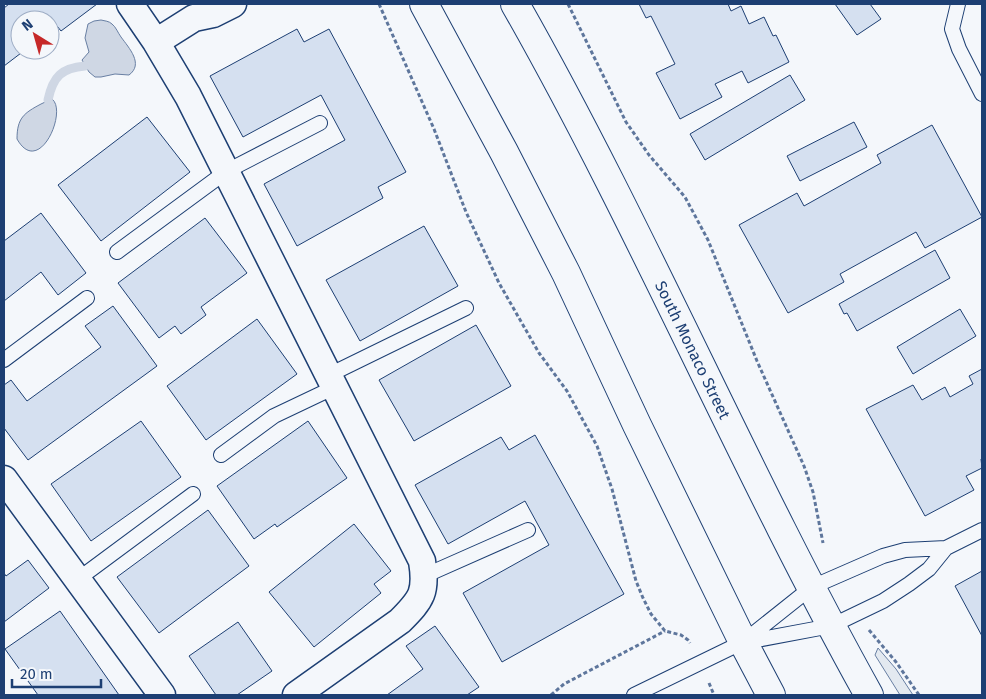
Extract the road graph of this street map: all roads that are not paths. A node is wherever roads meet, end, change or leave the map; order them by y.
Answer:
1 (130, 4) edge
2 (234, 4) edge
3 (424, 4) edge
4 (515, 4) edge
5 (958, 4) edge
6 (198, 11) edge
7 (156, 42) junction
8 (982, 94) edge
9 (320, 123) dead end
10 (226, 171) junction
11 (117, 252) dead end
12 (87, 298) dead end
13 (466, 308) dead end
14 (4, 360) edge
15 (332, 381) junction
16 (221, 455) dead end
17 (4, 479) edge
18 (193, 494) dead end
19 (528, 530) dead end
20 (982, 530) edge
21 (946, 548) junction
22 (424, 576) junction
23 (78, 580) junction
24 (812, 587) junction
25 (832, 626) junction
26 (743, 642) junction
27 (162, 695) edge
28 (296, 695) edge
29 (634, 695) edge
30 (771, 695) edge
31 (869, 695) edge

1 - 7 street
2 - 6 street
3 - 26 main road
4 - 24 main road, South Monaco Street
5 - 8 lane
6 - 7 street
7 - 10 street
9 - 10 lane
10 - 11 lane
10 - 15 street
12 - 14 lane
13 - 15 lane
15 - 16 lane
15 - 22 street
17 - 23 street
18 - 23 lane
19 - 22 lane
20 - 21 lane
21 - 24 lane
21 - 25 lane
22 - 28 street
23 - 27 street
24 - 25 main road, South Monaco Street
24 - 26 lane
25 - 26 lane
25 - 31 main road, South Monaco Street
26 - 29 lane
26 - 30 main road

